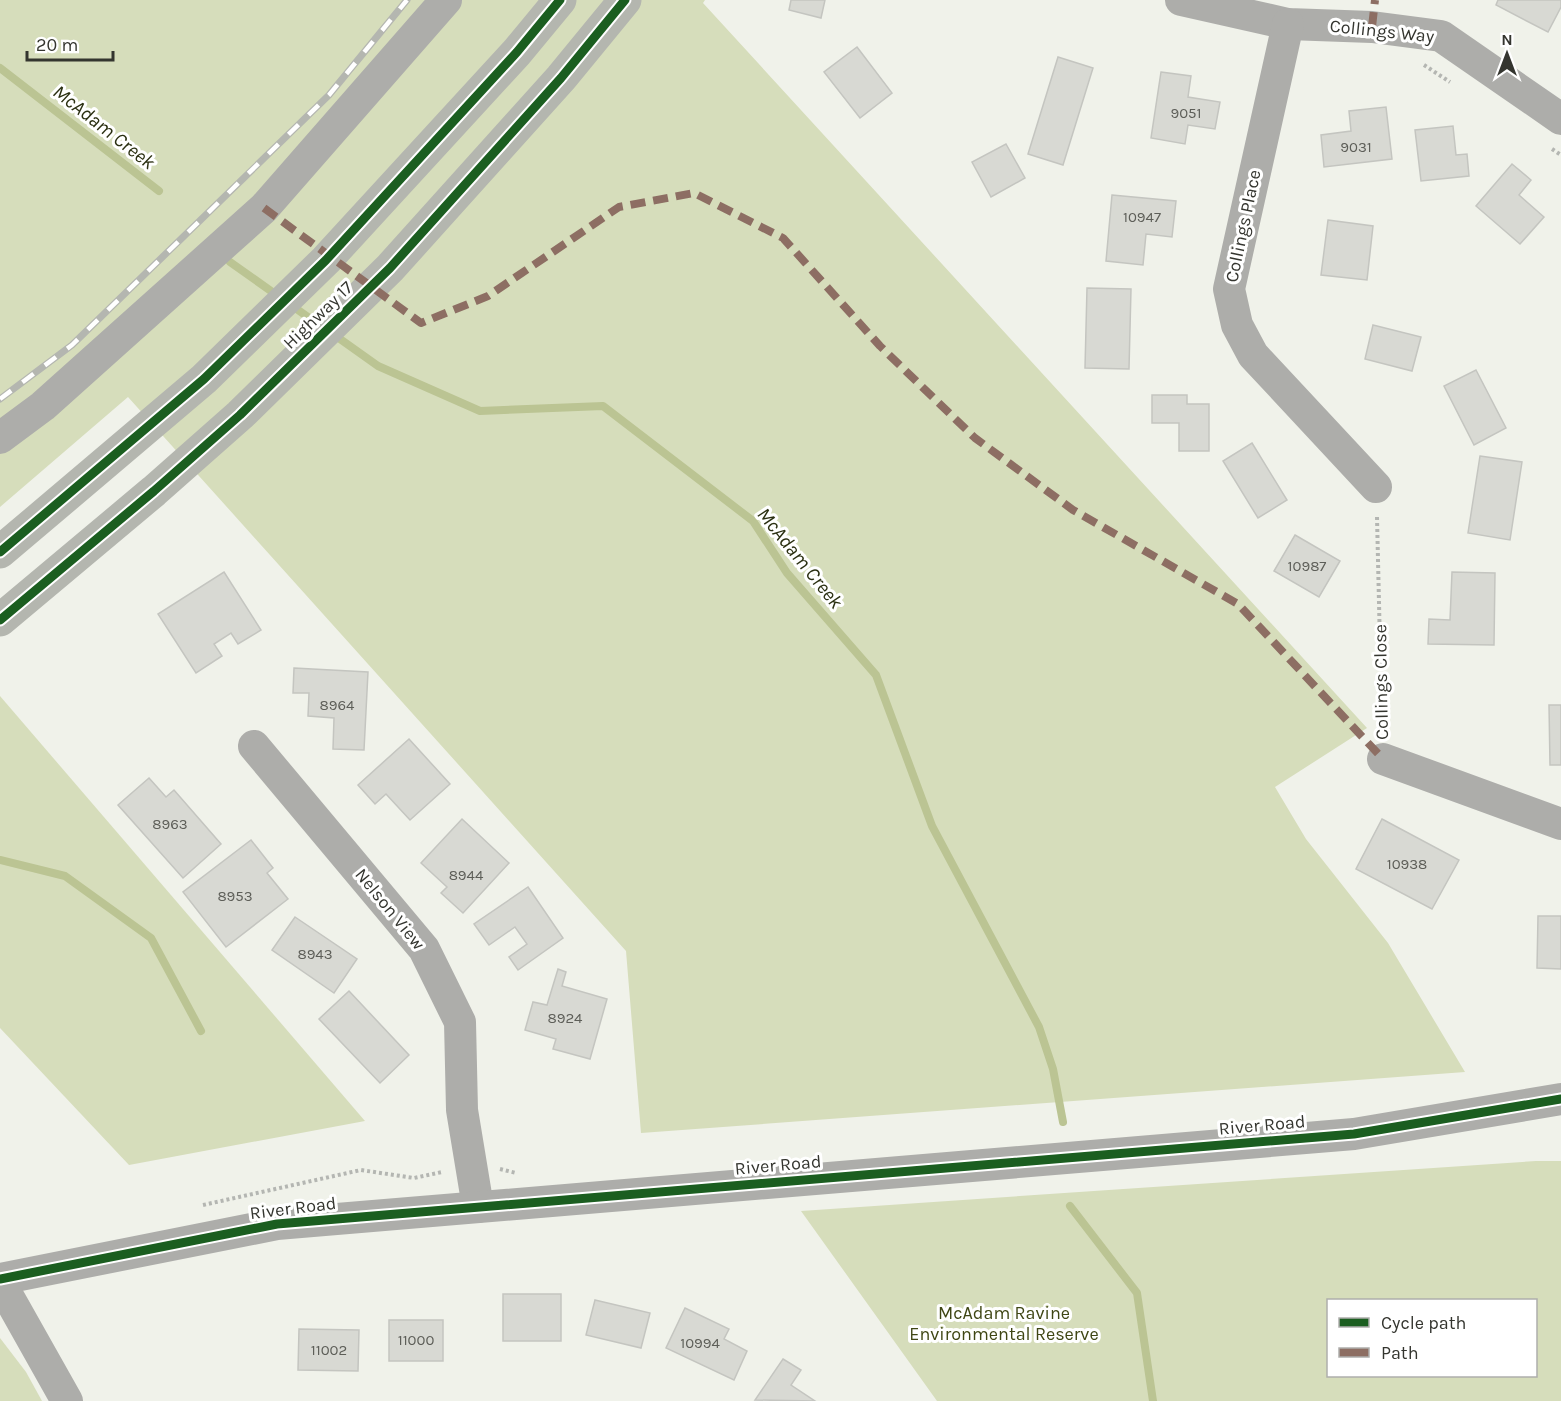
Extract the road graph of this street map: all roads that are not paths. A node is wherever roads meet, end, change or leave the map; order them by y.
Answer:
1 (446, 0) edge
2 (560, 0) edge
3 (625, 0) edge
4 (1181, 0) edge
5 (1288, 24) junction
6 (1561, 119) edge
7 (0, 438) edge
8 (1376, 487) road end
9 (0, 552) edge
10 (0, 620) edge
11 (254, 746) dead end
12 (1383, 759) road end
13 (1561, 824) edge
14 (1561, 1099) edge
15 (478, 1207) junction
16 (0, 1280) edge
17 (67, 1401) edge

1 - 7 street
2 - 9 highway, Highway 17
3 - 10 highway, Highway 17
4 - 5 street, Collings Way
5 - 6 street, Collings Way
5 - 8 street, Collings Place
11 - 15 street, Nelson View
12 - 13 street, Collings Close
14 - 15 street, River Road
15 - 16 street, River Road
16 - 17 street

